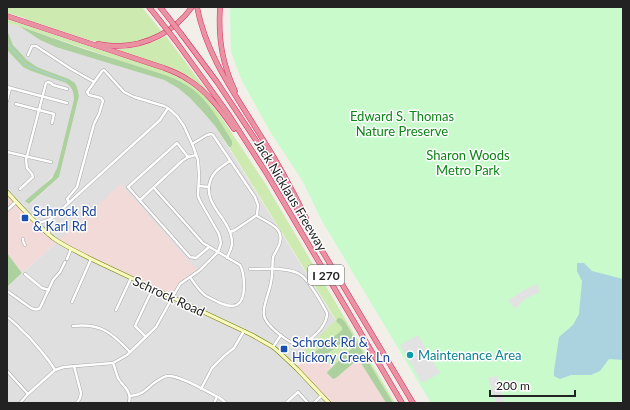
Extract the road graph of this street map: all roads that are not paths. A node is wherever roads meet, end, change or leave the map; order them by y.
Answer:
1 (149, 7) edge
2 (160, 7) edge
3 (192, 7) edge
4 (197, 7) edge
5 (220, 7) edge
6 (7, 16) edge
7 (90, 43) junction
8 (28, 55) dead end
9 (94, 82) junction
10 (9, 88) edge
11 (67, 89) dead end
12 (42, 96) junction
13 (7, 101) edge
14 (67, 103) dead end
15 (16, 104) dead end
16 (168, 108) junction
17 (39, 110) junction
18 (246, 112) junction
19 (52, 123) dead end
20 (192, 144) junction
21 (7, 152) edge
22 (196, 155) junction
23 (27, 156) junction
24 (188, 157) junction
25 (230, 161) junction
26 (51, 162) dead end
27 (261, 166) junction
28 (199, 186) junction
29 (209, 187) junction
30 (154, 188) junction
31 (20, 189) dead end
32 (7, 192) edge
33 (140, 200) junction
34 (16, 202) junction
35 (70, 202) junction
36 (7, 210) edge
37 (257, 216) junction
38 (51, 219) junction
39 (36, 222) junction
40 (230, 232) junction
41 (49, 234) junction
42 (23, 239) dead end
43 (25, 245) dead end
44 (319, 245) junction
45 (209, 247) junction
46 (71, 249) junction
47 (218, 252) junction
48 (227, 258) junction
49 (66, 259) dead end
50 (91, 259) junction
51 (65, 262) dead end
52 (250, 269) dead end
53 (273, 269) junction
54 (25, 274) dead end
55 (190, 277) junction
56 (131, 278) junction
57 (153, 288) junction
58 (7, 290) edge
59 (49, 290) junction
60 (172, 297) junction
61 (72, 302) dead end
62 (116, 310) dead end
63 (7, 317) edge
64 (73, 326) dead end
65 (244, 331) junction
66 (281, 335) junction
67 (146, 337) junction
68 (272, 347) junction
69 (130, 352) junction
70 (113, 362) junction
71 (74, 366) junction
72 (55, 370) junction
73 (7, 371) edge
74 (201, 389) junction
75 (28, 394) junction
76 (130, 396) junction
77 (321, 396) junction
78 (217, 397) junction
79 (20, 403) edge
80 (77, 403) edge
81 (129, 403) edge
82 (214, 403) edge
83 (226, 403) edge
84 (286, 403) edge
85 (308, 403) edge
86 (314, 403) edge
87 (329, 403) edge
88 (402, 403) edge
89 (413, 403) edge

1 - 27 highway, Jack Nicklaus Freeway / I 270, bridge
2 - 44 highway, Jack Nicklaus Freeway / I 270, bridge
3 - 7 highway
4 - 18 highway
5 - 18 highway
6 - 7 highway
7 - 27 highway
8 - 9 street
9 - 16 street
9 - 35 street
10 - 12 street
10 - 13 street
11 - 12 street
12 - 14 street
12 - 17 street
15 - 17 street
16 - 20 street
16 - 35 street
17 - 19 street
17 - 23 street
18 - 44 highway
20 - 22 street
20 - 25 street
21 - 23 street
22 - 24 street
22 - 28 street
23 - 26 street
23 - 31 street
24 - 30 street
24 - 33 street
25 - 29 street
25 - 37 street
27 - 88 highway, Jack Nicklaus Freeway / I 270
28 - 29 street
28 - 47 street
29 - 40 street
30 - 33 street
30 - 45 street
32 - 34 main road, Schrock Road
33 - 45 street
34 - 36 street
34 - 39 main road, Schrock Road
35 - 38 street
37 - 40 street
37 - 53 street
38 - 39 street
38 - 41 street
39 - 41 main road, Schrock Road
40 - 48 street
41 - 46 main road, Schrock Road
42 - 43 street
44 - 89 highway, Jack Nicklaus Freeway / I 270
45 - 47 street
46 - 49 street
46 - 50 main road, Schrock Road
47 - 48 street
47 - 55 street
48 - 55 street
50 - 56 main road, Schrock Road
50 - 61 street
51 - 59 street
52 - 53 street
53 - 66 street
53 - 66 street
54 - 59 street
55 - 60 street
56 - 57 main road, Schrock Road
56 - 62 street
57 - 60 main road, Schrock Road
57 - 67 street
58 - 59 street
60 - 65 main road, Schrock Road
60 - 67 street
63 - 72 street
64 - 69 street
65 - 68 main road, Schrock Road
65 - 74 street
66 - 68 street
67 - 69 street
68 - 77 main road, Schrock Road
69 - 70 street
70 - 71 street
70 - 76 street
71 - 72 street
71 - 80 street
72 - 75 street
73 - 75 street
74 - 76 street
74 - 78 street
75 - 79 street
76 - 81 street
77 - 86 street
77 - 87 main road, Schrock Road
78 - 82 street
78 - 83 street
84 - 85 street

